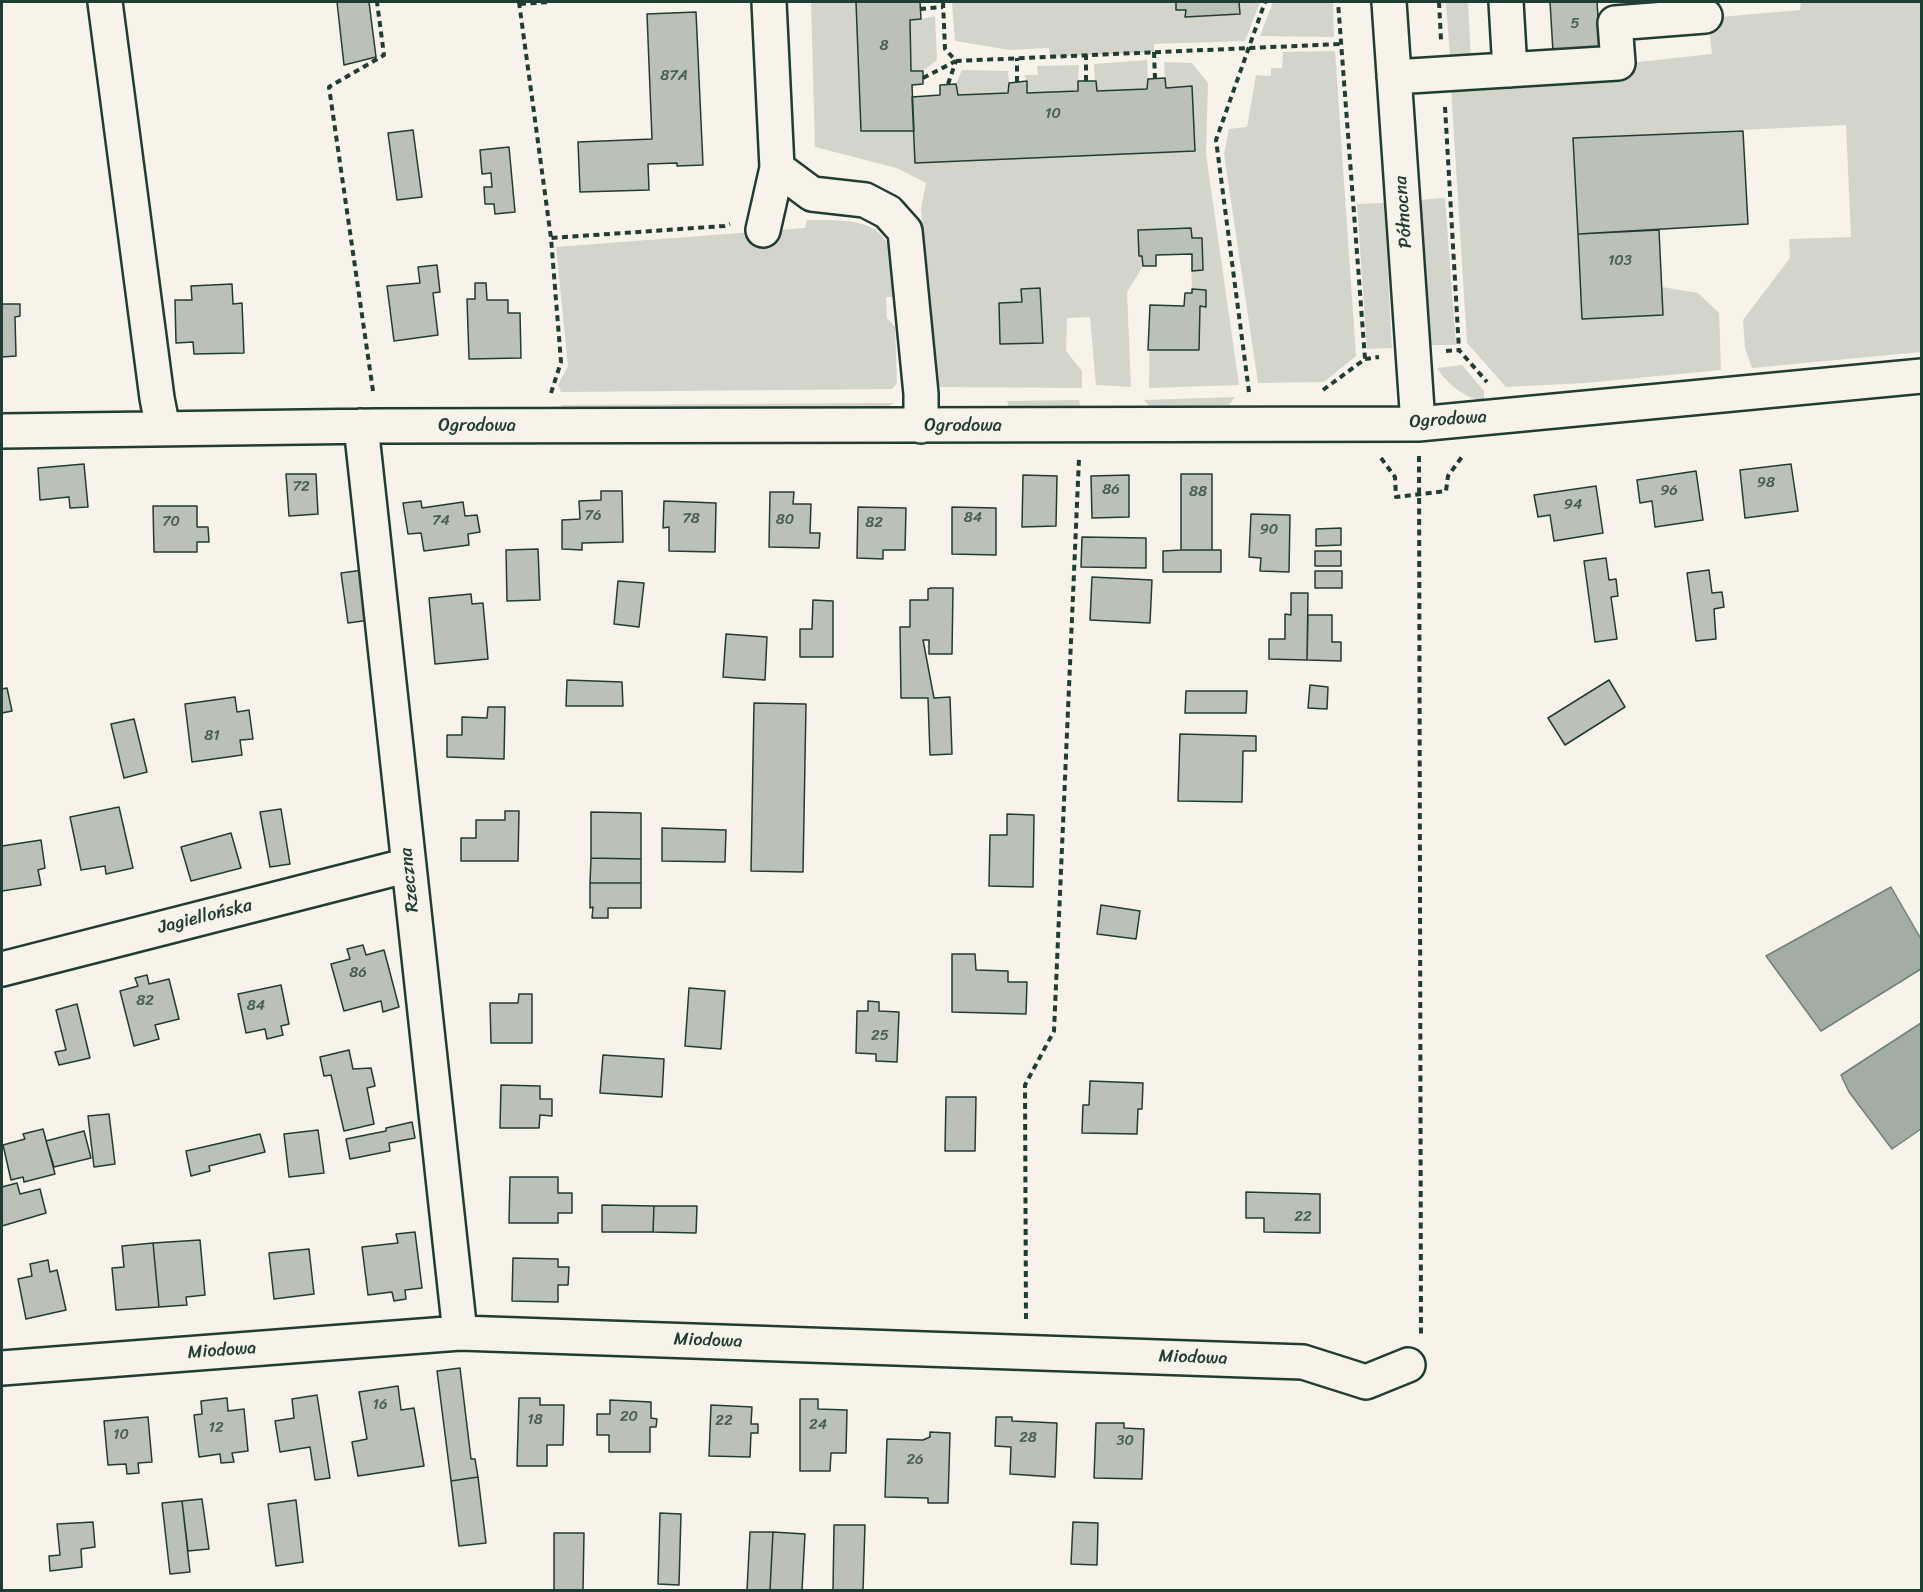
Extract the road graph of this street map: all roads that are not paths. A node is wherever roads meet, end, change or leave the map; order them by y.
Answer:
1 (105, 2) edge
2 (770, 2) edge
3 (1389, 2) edge
4 (1506, 2) edge
5 (1705, 16) dead end
6 (1510, 70) junction
7 (1394, 77) junction
8 (777, 168) junction
9 (764, 224) road end
10 (1922, 376) edge
11 (1418, 424) junction
12 (369, 426) junction
13 (921, 426) junction
14 (163, 429) junction
15 (2, 431) edge
16 (409, 865) junction
17 (2, 969) edge
18 (460, 1333) junction
19 (1408, 1365) road end
20 (2, 1368) edge

1 - 14 street
2 - 8 street
3 - 7 street, Północna
4 - 6 street
5 - 6 street
6 - 7 street
7 - 11 street, Północna
8 - 9 street
8 - 13 street
10 - 11 street, Ogrodowa
11 - 13 street, Ogrodowa
12 - 13 street, Ogrodowa
12 - 14 street, Ogrodowa
12 - 16 street, Rzeczna
14 - 15 street, Ogrodowa
16 - 17 street, Jagiellońska
16 - 18 street, Rzeczna
18 - 19 street, Miodowa
18 - 20 street, Miodowa

